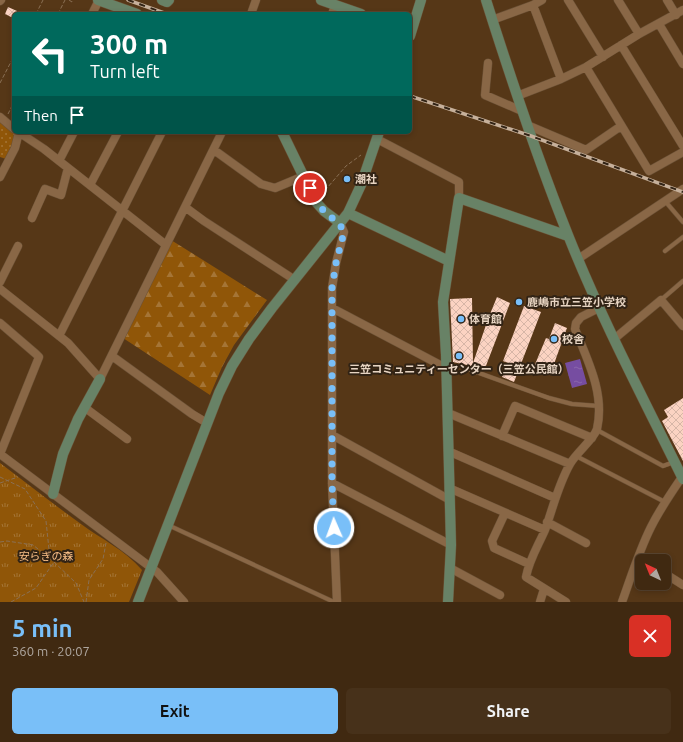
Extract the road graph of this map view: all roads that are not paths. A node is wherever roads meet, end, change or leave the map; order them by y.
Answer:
1 (99, 0) edge
2 (162, 0) edge
3 (169, 0) edge
4 (256, 0) edge
5 (323, 0) edge
6 (421, 0) edge
7 (486, 0) edge
8 (542, 0) edge
9 (568, 0) edge
10 (618, 0) edge
11 (668, 0) edge
12 (533, 5) junction
13 (334, 10) edge
14 (93, 12) edge
15 (132, 12) edge
16 (253, 12) edge
17 (348, 12) edge
18 (679, 12) edge
19 (492, 20) junction
20 (659, 24) junction
21 (412, 29) edge
22 (639, 34) junction
23 (621, 45) junction
24 (603, 57) junction
25 (488, 63) dead end
26 (683, 64) edge
27 (586, 66) junction
28 (561, 79) junction
29 (517, 96) junction
30 (522, 111) junction
31 (2, 115) edge
32 (527, 125) junction
33 (12, 126) edge
34 (622, 126) junction
35 (19, 134) edge
36 (73, 134) edge
37 (117, 134) edge
38 (161, 134) edge
39 (221, 134) edge
40 (283, 134) edge
41 (30, 135) edge
42 (378, 136) edge
43 (683, 146) edge
44 (214, 150) junction
45 (683, 152) edge
46 (59, 161) junction
47 (68, 168) junction
48 (304, 176) junction
49 (0, 177) edge
50 (90, 185) junction
51 (683, 189) edge
52 (459, 198) junction
53 (665, 201) junction
54 (186, 207) junction
55 (121, 210) junction
56 (348, 213) junction
57 (32, 218) dead end
58 (683, 222) edge
59 (340, 223) junction
60 (568, 236) junction
61 (683, 237) edge
62 (166, 245) junction
63 (18, 246) dead end
64 (665, 250) dead end
65 (578, 259) junction
66 (449, 262) junction
67 (295, 280) junction
68 (683, 281) edge
69 (0, 282) edge
70 (0, 289) edge
71 (661, 300) junction
72 (332, 308) junction
73 (599, 308) junction
74 (0, 324) edge
75 (683, 326) edge
76 (59, 336) junction
77 (614, 340) junction
78 (112, 356) junction
79 (446, 368) junction
80 (468, 369) dead end
81 (100, 379) junction
82 (599, 406) junction
83 (84, 407) junction
84 (448, 413) junction
85 (207, 423) junction
86 (597, 430) junction
87 (332, 435) junction
88 (502, 436) junction
89 (592, 438) junction
90 (127, 439) dead end
91 (448, 451) junction
92 (0, 454) edge
93 (576, 456) junction
94 (675, 462) junction
95 (570, 464) junction
96 (683, 478) edge
97 (332, 483) junction
98 (449, 488) junction
99 (52, 494) junction
100 (555, 498) junction
101 (450, 500) junction
102 (665, 502) junction
103 (505, 513) junction
104 (168, 525) junction
105 (546, 526) junction
106 (586, 544) dead end
107 (451, 545) junction
108 (639, 554) edge
109 (528, 564) junction
110 (635, 565) edge
111 (151, 568) junction
112 (450, 568) junction
113 (671, 578) edge
114 (683, 586) edge
115 (544, 589) junction
116 (500, 595) dead end
117 (138, 602) edge
118 (184, 602) edge
119 (335, 602) edge
120 (448, 602) edge
121 (540, 602) edge
122 (566, 602) edge
123 (622, 602) edge

1 - 14 street
1 - 15 street
2 - 3 street
4 - 16 street
5 - 13 street
6 - 21 street
7 - 19 street
8 - 12 street
9 - 24 street
10 - 22 street
11 - 18 street
12 - 19 street
12 - 28 street
13 - 17 street
18 - 20 street
19 - 29 street
20 - 22 street
20 - 26 street
22 - 23 street
23 - 24 street
23 - 43 street
24 - 27 street
25 - 30 street
27 - 28 street
27 - 34 street
28 - 29 street
29 - 30 street
30 - 32 street
31 - 33 street
32 - 34 street
32 - 60 street
34 - 45 street
35 - 49 street
36 - 46 street
37 - 50 street
38 - 55 street
39 - 44 street
40 - 48 street
41 - 46 street
42 - 52 street
42 - 56 street
44 - 48 street
44 - 54 street
46 - 47 street
47 - 50 street
47 - 57 street
48 - 59 street
50 - 55 street
51 - 53 street
52 - 60 street
52 - 66 street
53 - 58 lane
53 - 65 street
54 - 62 street
54 - 67 street
55 - 62 street
55 - 76 street
56 - 59 street
56 - 66 street
59 - 67 street
59 - 72 street
60 - 65 street
61 - 64 lane
62 - 78 street
63 - 69 street
65 - 73 street
66 - 79 street
67 - 85 street
68 - 71 lane
70 - 76 street
71 - 75 street
71 - 77 street
72 - 79 street
72 - 87 street
73 - 77 street
73 - 82 street
74 - 92 street
76 - 81 street
77 - 94 street
78 - 81 street
78 - 85 street
79 - 84 street
80 - 82 lane
81 - 83 street
82 - 86 street
83 - 90 street
83 - 99 street
84 - 88 street
84 - 91 street
85 - 104 street
86 - 89 street
86 - 94 lane
87 - 97 street
87 - 101 street
88 - 89 street
88 - 95 street
89 - 93 street
91 - 98 street
91 - 100 street
92 - 99 street
93 - 95 street
93 - 102 lane
94 - 96 street
95 - 100 street
96 - 102 street
97 - 107 street
97 - 119 street
98 - 101 street
98 - 103 street
99 - 111 street
100 - 105 street
101 - 107 street
102 - 108 street
103 - 105 street
103 - 109 street
104 - 111 street
104 - 119 lane
105 - 106 street
105 - 109 street
107 - 112 street
109 - 115 street
110 - 123 street
111 - 117 street
111 - 118 street
112 - 116 street
112 - 120 street
113 - 114 street
115 - 121 street
115 - 122 street

